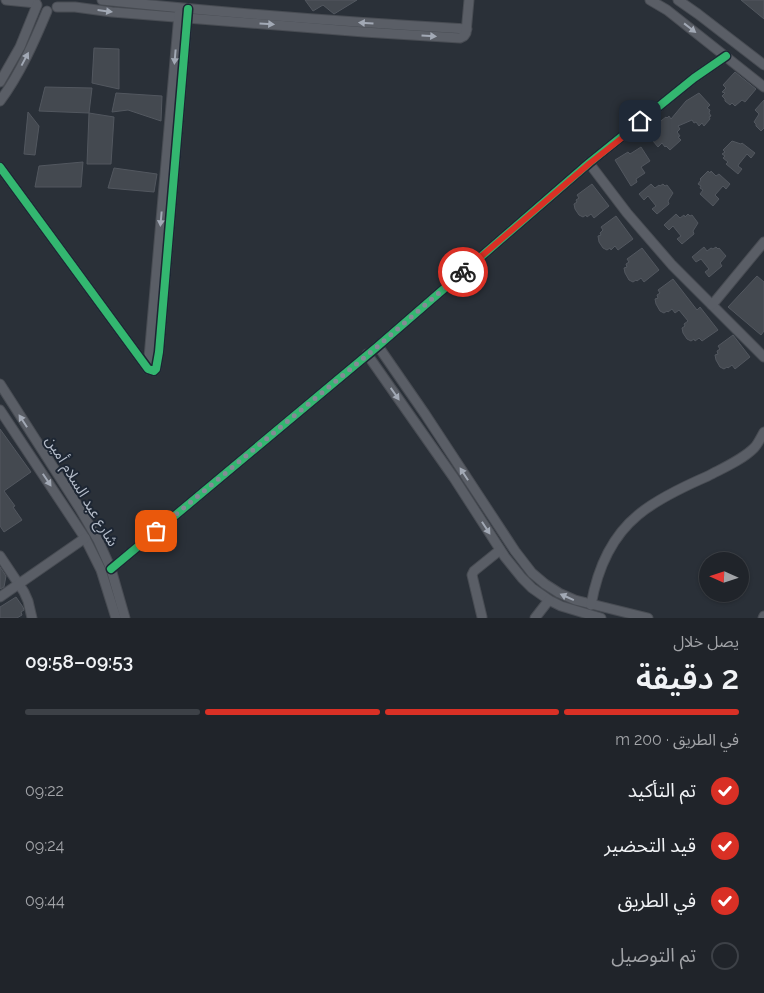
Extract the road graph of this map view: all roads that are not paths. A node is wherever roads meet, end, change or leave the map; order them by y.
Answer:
1 (6, 0) edge
2 (102, 0) edge
3 (469, 0) edge
4 (650, 0) edge
5 (678, 0) edge
6 (36, 3) edge
7 (59, 4) edge
8 (47, 11) junction
9 (183, 13) junction
10 (726, 56) junction
11 (764, 65) edge
12 (0, 82) edge
13 (764, 87) edge
14 (0, 101) edge
15 (590, 163) junction
16 (0, 167) edge
17 (764, 242) edge
18 (712, 305) junction
19 (378, 346) junction
20 (367, 354) junction
21 (764, 357) edge
22 (0, 384) edge
23 (0, 410) edge
24 (764, 432) edge
25 (86, 538) junction
26 (500, 550) junction
27 (0, 556) edge
28 (520, 558) junction
29 (511, 565) junction
30 (110, 568) junction
31 (19, 584) junction
32 (0, 597) edge
33 (549, 600) junction
34 (591, 605) junction
35 (32, 618) edge
36 (116, 618) edge
37 (126, 618) edge
38 (485, 618) edge
39 (535, 618) edge
40 (601, 618) edge
41 (648, 618) edge

1 - 6 street
2 - 9 street
3 - 9 street
4 -> 10 street
5 - 11 street
6 - 8 street
6 - 12 street
7 - 8 street
7 -> 9 street
14 -> 8 street
9 - 16 street
10 - 13 street
10 - 15 street
15 - 18 street
15 - 19 street
17 - 18 street
18 - 21 street
19 - 20 street
28 -> 19 street
20 -> 26 street
20 - 30 street
30 -> 22 street, شارع عبد السلام أمين
23 -> 25 street, شارع عبد السلام أمين
24 - 34 street
25 - 31 street
25 - 36 street, شارع عبد السلام أمين
26 - 29 street
26 - 38 street
27 - 31 street
28 - 29 street
34 -> 28 street
29 - 33 street
30 - 37 street, شارع عبد السلام أمين
31 - 32 street
31 - 35 street
33 - 39 street
33 - 40 street
34 - 41 street

